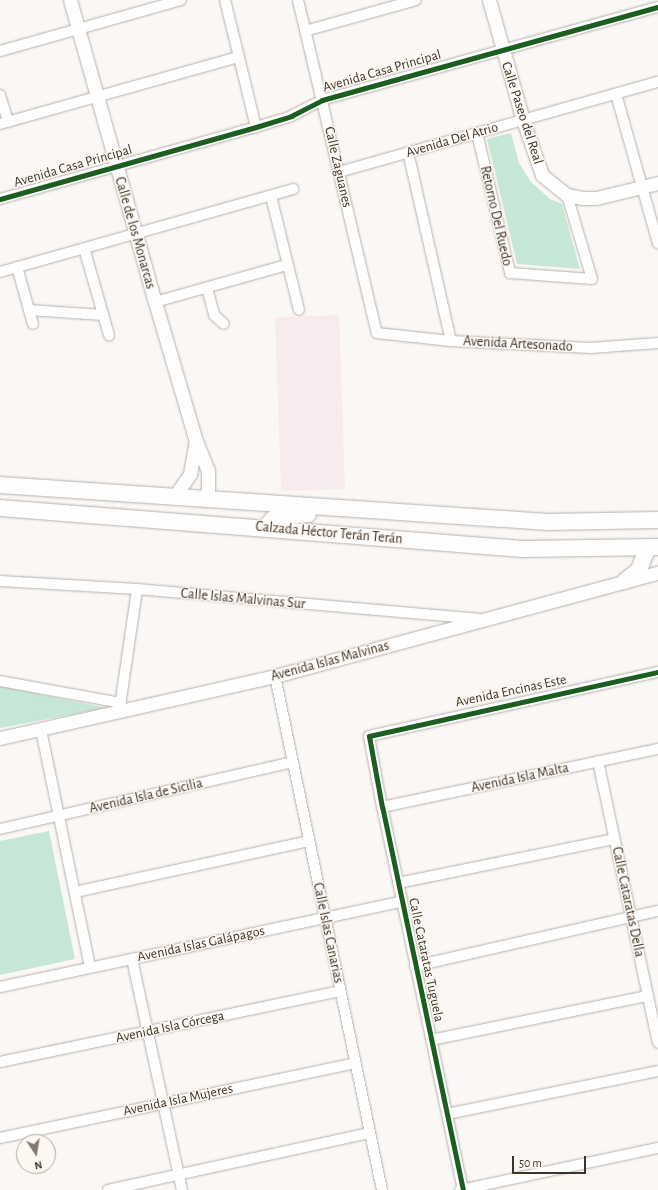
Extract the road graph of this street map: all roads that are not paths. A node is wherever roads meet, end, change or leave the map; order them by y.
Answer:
1 (70, 0) edge
2 (181, 0) edge
3 (225, 0) edge
4 (298, 0) edge
5 (416, 0) edge
6 (489, 0) edge
7 (658, 7) edge
8 (78, 29) junction
9 (305, 31) junction
10 (502, 50) junction
11 (0, 52) edge
12 (238, 57) junction
13 (658, 82) edge
14 (0, 94) edge
15 (616, 94) junction
16 (98, 98) junction
17 (322, 100) junction
18 (523, 120) junction
19 (4, 123) edge
20 (256, 127) junction
21 (477, 133) junction
22 (408, 152) junction
23 (116, 166) junction
24 (339, 172) junction
25 (658, 182) edge
26 (643, 187) junction
27 (293, 189) dead end
28 (567, 195) junction
29 (271, 196) junction
30 (0, 199) edge
31 (135, 234) junction
32 (658, 243) edge
33 (84, 248) junction
34 (287, 265) junction
35 (18, 267) junction
36 (0, 272) edge
37 (207, 288) junction
38 (155, 302) junction
39 (29, 310) junction
40 (299, 310) dead end
41 (103, 316) junction
42 (33, 324) dead end
43 (224, 324) dead end
44 (377, 333) joint
45 (109, 335) dead end
46 (451, 341) junction
47 (658, 343) edge
48 (196, 441) junction
49 (0, 484) edge
50 (174, 497) junction
51 (204, 499) junction
52 (0, 508) edge
53 (351, 509) junction
54 (119, 517) junction
55 (658, 520) edge
56 (266, 527) junction
57 (652, 548) edge
58 (658, 573) edge
59 (0, 581) edge
60 (626, 581) junction
61 (137, 589) junction
62 (486, 620) junction
63 (658, 672) edge
64 (275, 676) junction
65 (0, 681) edge
66 (120, 708) junction
67 (41, 730) junction
68 (369, 736) joint
69 (0, 738) edge
70 (658, 749) edge
71 (598, 761) junction
72 (292, 762) junction
73 (382, 807) junction
74 (58, 816) junction
75 (0, 829) edge
76 (614, 839) junction
77 (309, 842) junction
78 (398, 883) junction
79 (74, 892) junction
80 (401, 902) junction
81 (658, 911) edge
82 (325, 917) junction
83 (631, 917) junction
84 (132, 959) junction
85 (415, 966) junction
86 (90, 967) junction
87 (0, 986) edge
88 (340, 992) junction
89 (648, 996) junction
90 (149, 1032) junction
91 (431, 1040) junction
92 (658, 1043) edge
93 (0, 1062) edge
94 (355, 1063) junction
95 (658, 1071) edge
96 (164, 1103) junction
97 (447, 1114) junction
98 (370, 1133) junction
99 (0, 1138) edge
100 (658, 1148) edge
101 (178, 1175) junction
102 (108, 1190) edge
103 (182, 1190) edge
104 (382, 1190) edge
105 (462, 1190) edge

1 - 8 street, Calle de los Monarcas
2 - 8 street
3 - 12 street
4 - 9 street, Calle Zaguanes
5 - 9 street
6 - 10 street, Calle Paseo del Real
7 - 10 street, Avenida Casa Principal
8 - 11 street
8 - 16 street, Calle de los Monarcas
9 - 17 street, Calle Zaguanes
10 - 17 street, Avenida Casa Principal
10 - 18 street, Calle Paseo del Real
12 - 16 street
12 - 20 street
13 - 15 street, Avenida Del Atrio
14 - 19 street
15 - 18 street, Avenida Del Atrio
15 - 26 street
16 - 19 street
16 - 23 street, Calle de los Monarcas
17 - 20 street, Avenida Casa Principal
17 - 24 street, Calle Zaguanes
18 - 21 street, Avenida Del Atrio
18 - 28 street, Calle Paseo del Real
20 - 23 street, Avenida Casa Principal
21 - 22 street, Avenida Del Atrio
21 - 28 street, Retorno Del Ruedo
22 - 24 street, Avenida Del Atrio
22 - 46 street
23 - 30 street, Avenida Casa Principal
23 - 31 street, Calle de los Monarcas
24 - 44 street, Calle Zaguanes
25 - 26 street
26 - 28 street
26 - 32 street
27 - 29 street
29 - 31 street
29 - 34 street
31 - 33 street
31 - 38 street, Calle de los Monarcas
33 - 35 street
33 - 41 street
34 - 37 street
34 - 40 street
35 - 36 street
35 - 39 street
37 - 38 street
37 - 43 street
38 - 48 street, Calle de los Monarcas
39 - 41 street
39 - 42 street
41 - 45 street
44 - 46 street, Avenida Artesonado
46 - 47 street, Avenida Artesonado
48 - 50 street, Calle de los Monarcas
48 - 51 street, Calle de los Monarcas
49 - 50 main road, Calzada Héctor Terán Terán
50 - 51 main road, Calzada Héctor Terán Terán
51 - 53 main road, Calzada Héctor Terán Terán
51 - 54 main road
52 - 54 main road, Calzada Héctor Terán Terán
53 - 55 main road, Calzada Héctor Terán Terán
53 - 56 main road
54 - 56 main road, Calzada Héctor Terán Terán
56 - 57 main road, Calzada Héctor Terán Terán
57 - 60 main road
58 - 60 street, Avenida Islas Malvinas
59 - 61 street, Calle Islas Malvinas Sur
60 - 62 street, Avenida Islas Malvinas
61 - 62 street, Calle Islas Malvinas Sur
61 - 66 street
62 - 64 street, Avenida Islas Malvinas
63 - 68 street, Avenida Encinas Este
64 - 66 street, Avenida Islas Malvinas
64 - 72 street, Calle Islas Canarias
65 - 66 street
66 - 67 street, Avenida Islas Malvinas
67 - 69 street, Avenida Islas Malvinas
67 - 74 street
68 - 73 street, Calle Cataratas Tuguela
70 - 71 street, Avenida Isla Malta
71 - 73 street, Avenida Isla Malta
71 - 76 street, Calle Cataratas Della
72 - 74 street, Avenida Isla de Sicilia
72 - 77 street, Calle Islas Canarias
73 - 78 street, Calle Cataratas Tuguela
74 - 75 street, Avenida Isla de Sicilia
74 - 79 street
76 - 78 street
76 - 83 street, Calle Cataratas Della
77 - 79 street
77 - 82 street, Calle Islas Canarias
78 - 80 street, Calle Cataratas Tuguela
79 - 86 street
80 - 82 street, Avenida Islas Galápagos
80 - 85 street, Calle Cataratas Tuguela
81 - 83 street
82 - 84 street, Avenida Islas Galápagos
82 - 88 street, Calle Islas Canarias
83 - 85 street
83 - 89 street, Calle Cataratas Della
84 - 86 street, Avenida Islas Galápagos
84 - 90 street
85 - 91 street, Calle Cataratas Tuguela
86 - 87 street, Avenida Islas Galápagos
88 - 90 street, Avenida Isla Córcega
88 - 94 street, Calle Islas Canarias
89 - 91 street
89 - 92 street, Calle Cataratas Della
90 - 93 street, Avenida Isla Córcega
90 - 96 street
91 - 97 street, Calle Cataratas Tuguela
94 - 96 street, Avenida Isla Mujeres
94 - 98 street, Calle Islas Canarias
95 - 97 street
96 - 99 street, Avenida Isla Mujeres
96 - 101 street
97 - 105 street, Calle Cataratas Tuguela
98 - 101 street
98 - 104 street, Calle Islas Canarias
100 - 105 street
101 - 102 street
101 - 103 street

